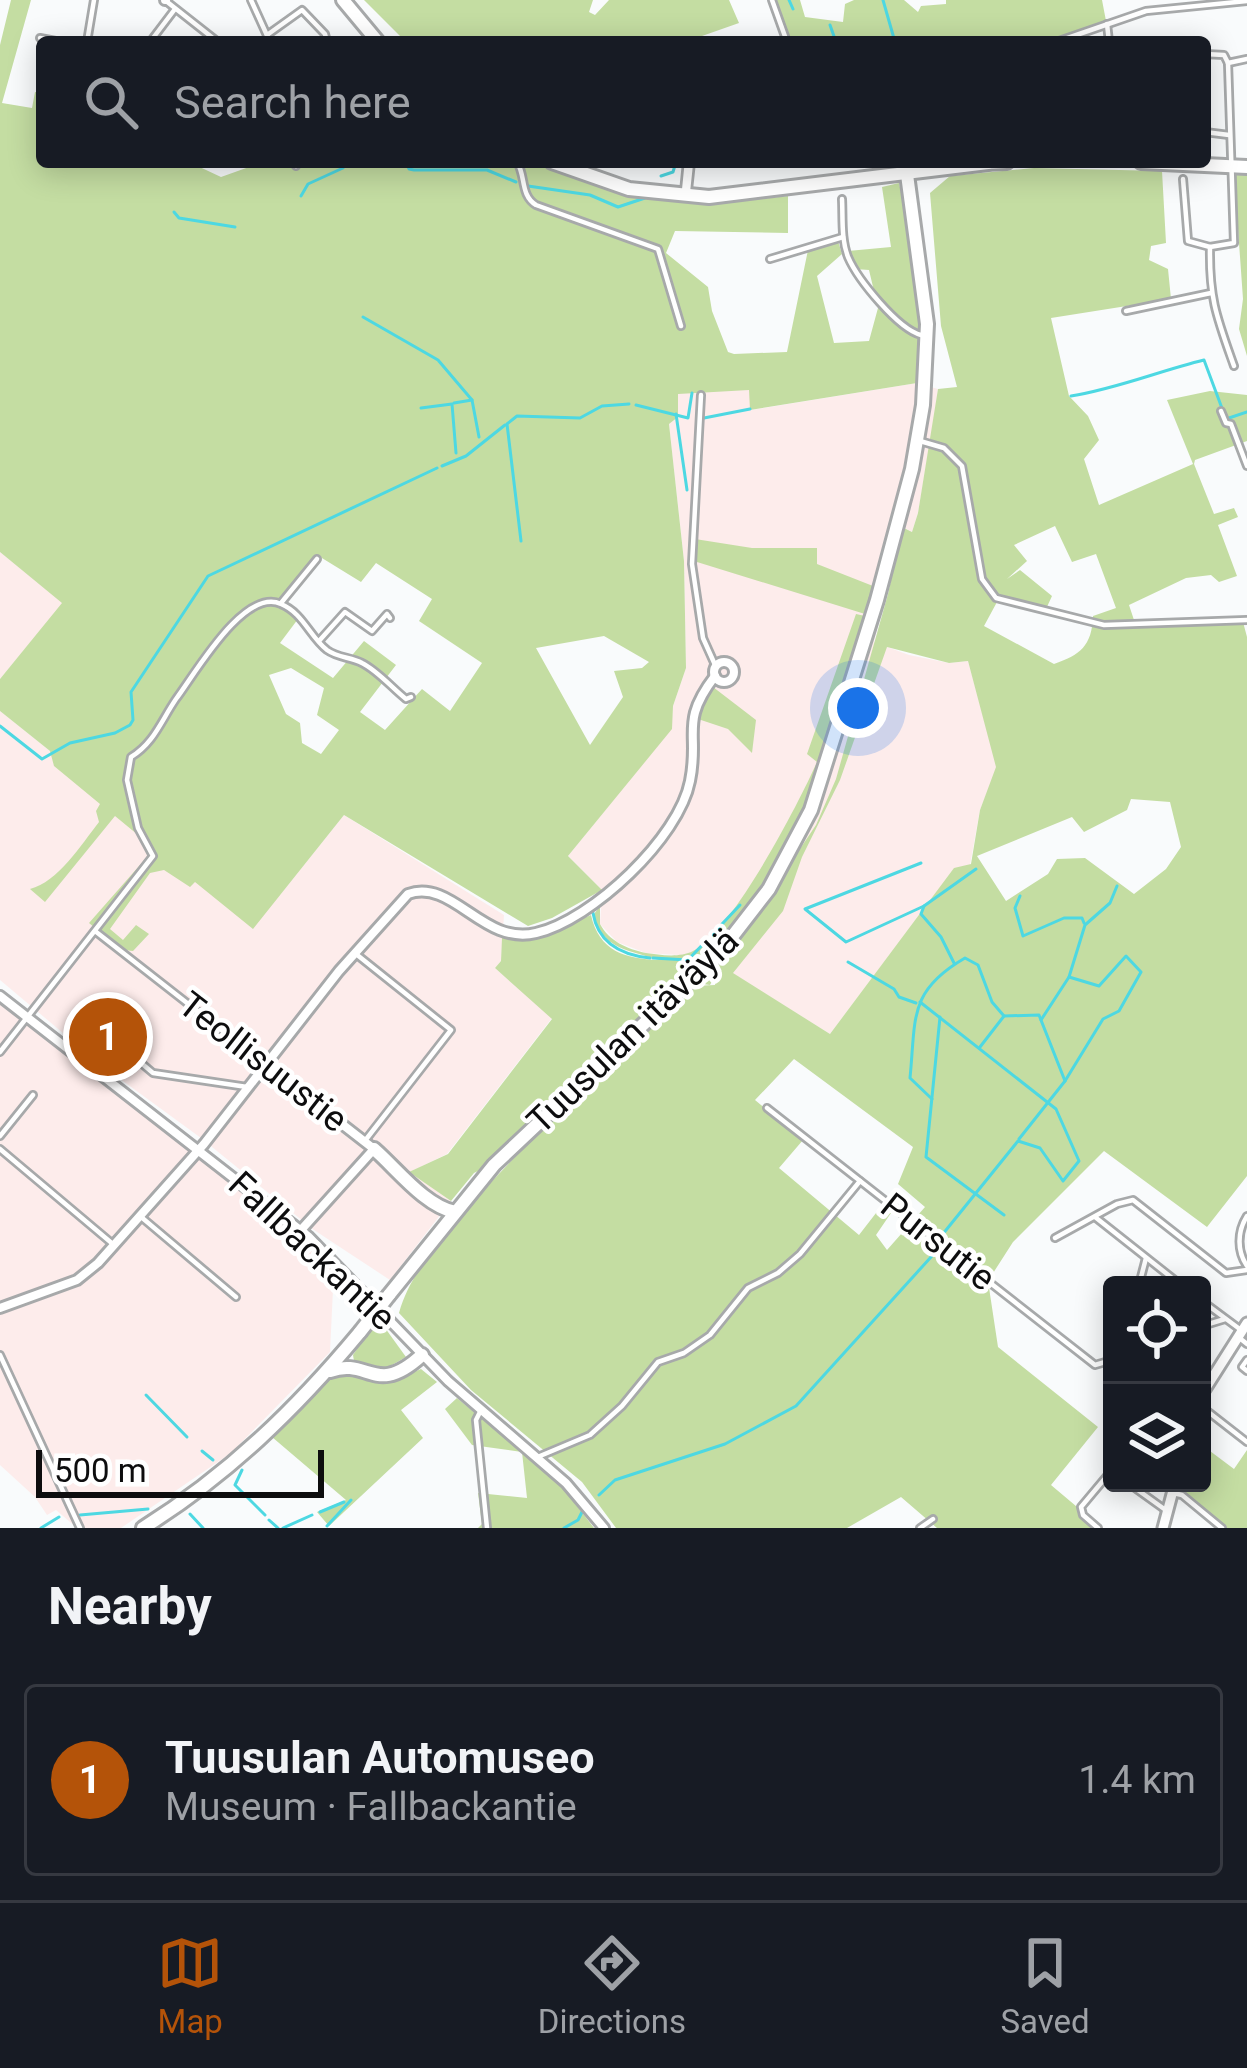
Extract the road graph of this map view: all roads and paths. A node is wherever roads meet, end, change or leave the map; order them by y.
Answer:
1 (94, 0) edge
2 (166, 0) edge
3 (251, 0) edge
4 (343, 0) edge
5 (772, 0) edge
6 (1247, 1) edge
7 (1185, 4) edge
8 (175, 9) junction
9 (1107, 23) junction
10 (88, 36) edge
11 (155, 36) edge
12 (210, 36) edge
13 (267, 36) edge
14 (270, 36) edge
15 (326, 36) edge
16 (373, 36) edge
17 (785, 36) edge
18 (1072, 36) edge
19 (1108, 36) edge
20 (1211, 54) edge
21 (1247, 59) edge
22 (1228, 63) junction
23 (1211, 133) edge
24 (1230, 135) junction
25 (1211, 166) edge
26 (1231, 167) junction
27 (1247, 167) edge
28 (521, 168) edge
29 (569, 168) edge
30 (688, 168) edge
31 (932, 168) edge
32 (910, 170) junction
33 (1184, 179) dead end
34 (686, 193) junction
35 (842, 199) dead end
36 (843, 236) junction
37 (1210, 247) junction
38 (770, 259) dead end
39 (1211, 292) junction
40 (1126, 311) dead end
41 (681, 326) dead end
42 (926, 335) junction
43 (1234, 366) dead end
44 (701, 395) dead end
45 (1221, 411) dead end
46 (917, 441) junction
47 (1247, 466) edge
48 (316, 560) dead end
49 (281, 603) junction
50 (390, 618) dead end
51 (1247, 620) edge
52 (319, 641) junction
53 (715, 671) joint
54 (411, 698) dead end
55 (95, 931) junction
56 (356, 954) junction
57 (0, 996) edge
58 (27, 1017) junction
59 (0, 1052) edge
60 (140, 1062) dead end
61 (266, 1065) junction
62 (247, 1088) junction
63 (33, 1096) dead end
64 (767, 1108) dead end
65 (0, 1136) edge
66 (369, 1146) junction
67 (0, 1149) edge
68 (199, 1149) junction
69 (860, 1181) junction
70 (411, 1183) junction
71 (458, 1208) junction
72 (140, 1216) junction
73 (1096, 1216) junction
74 (1247, 1216) edge
75 (444, 1226) junction
76 (301, 1230) junction
77 (1055, 1238) dead end
78 (114, 1245) junction
79 (1146, 1258) junction
80 (1247, 1268) edge
81 (1141, 1276) edge
82 (1169, 1276) edge
83 (236, 1298) dead end
84 (0, 1308) edge
85 (1211, 1308) edge
86 (1225, 1319) junction
87 (1211, 1323) edge
88 (1243, 1333) edge
89 (348, 1346) junction
90 (0, 1355) edge
91 (422, 1355) junction
92 (1103, 1363) edge
93 (359, 1370) junction
94 (1211, 1370) edge
95 (326, 1373) junction
96 (481, 1410) junction
97 (1211, 1414) edge
98 (1247, 1442) edge
99 (538, 1457) junction
100 (1103, 1481) edge
101 (1139, 1492) edge
102 (1173, 1492) edge
103 (1179, 1492) edge
104 (1169, 1511) junction
105 (933, 1520) dead end
106 (80, 1528) edge
107 (143, 1528) edge
108 (487, 1528) edge
109 (604, 1528) edge
110 (920, 1528) edge
111 (1098, 1528) edge
112 (1163, 1528) edge
113 (1222, 1528) edge

1 - 10 street
2 - 8 street
3 - 13 street
4 - 16 main road
5 - 17 street
6 - 7 street
7 - 9 street
8 - 11 street
8 - 12 street
9 - 18 street
9 - 19 street
14 - 15 street
20 - 22 street
21 - 22 street
22 - 24 street
23 - 24 street
24 - 26 street
25 - 26 main road
26 - 27 main road
26 - 37 street
28 - 41 street
29 - 34 main road
30 - 34 street
31 - 32 main road
32 - 34 main road
32 - 42 main road, Tuusulan itäväylä
33 - 37 street
35 - 36 street
36 - 38 street
36 - 42 street
37 - 39 street
39 - 40 street
39 - 43 street
42 - 46 main road, Tuusulan itäväylä
44 - 53 street
45 - 47 street
46 - 51 street
46 - 71 main road, Tuusulan itäväylä
48 - 49 street
49 - 52 street
49 - 55 street
50 - 52 street
52 - 54 street
53 - 56 street
55 - 58 street
55 - 61 street, Teollisuustie
56 - 61 street
56 - 66 street
57 - 58 street, Fallbackantie
58 - 59 street
58 - 68 street, Fallbackantie
60 - 62 street
61 - 62 street
61 - 66 street, Teollisuustie
62 - 68 street
63 - 65 street
64 - 69 street, Pursutie
66 - 70 main road
66 - 76 street
67 - 78 street
68 - 72 street
68 - 76 street, Fallbackantie
69 - 92 street, Pursutie
69 - 99 street
70 - 71 main road
70 - 75 main road
71 - 75 main road, Tuusulan itäväylä
72 - 78 street
72 - 83 street
73 - 77 street
73 - 79 street
73 - 80 street
74 - 80 street
75 - 89 main road, Tuusulan itäväylä, bridge
76 - 91 street, Fallbackantie
78 - 84 street
79 - 81 street
79 - 82 street
85 - 86 street
86 - 87 street
86 - 88 street
88 - 94 main road
89 - 93 main road
89 - 95 main road, Tuusulan itäväylä
90 - 106 street
91 - 93 main road
91 - 96 street, Fallbackantie
93 - 95 main road
95 - 107 main road, Tuusulan itäväylä
96 - 99 street, Fallbackantie
96 - 108 street
97 - 98 street
99 - 109 street, Fallbackantie
100 - 111 street
101 - 104 street
102 - 104 main road
103 - 113 street
104 - 112 main road
105 - 110 street

